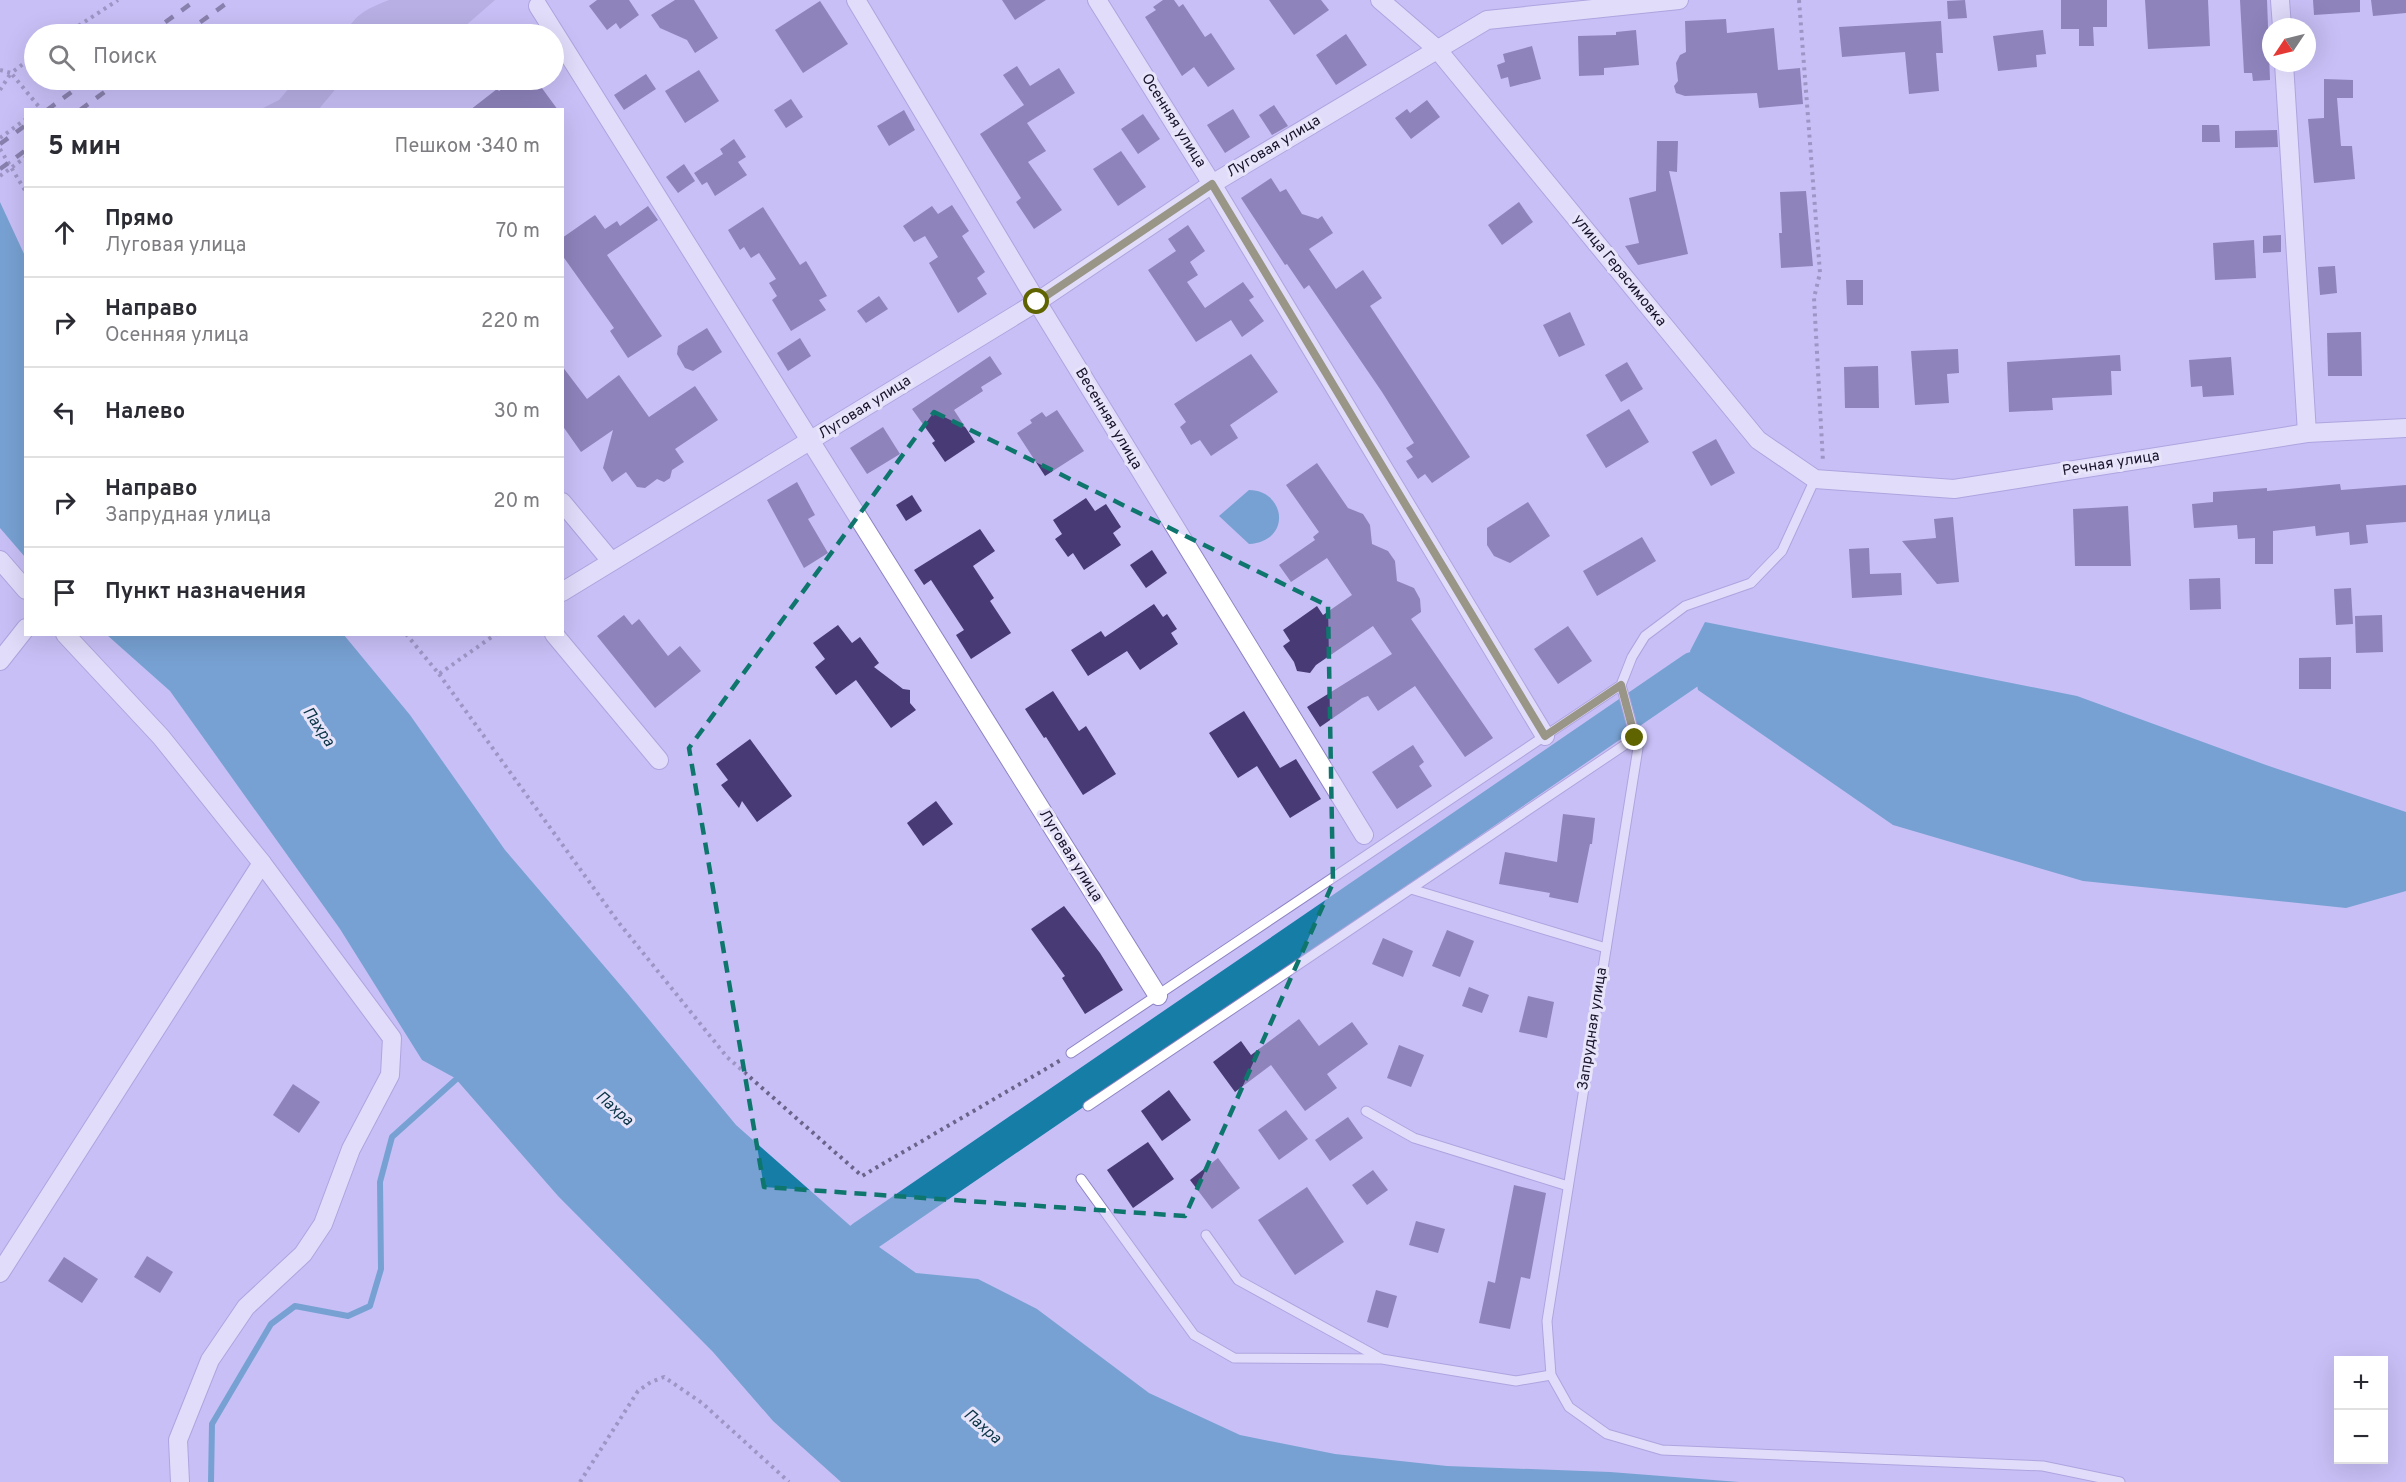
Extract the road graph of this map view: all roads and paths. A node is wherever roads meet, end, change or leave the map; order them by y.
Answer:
1 (118, 0) edge
2 (856, 0) edge
3 (1097, 0) edge
4 (1380, 0) edge
5 (1678, 0) edge
6 (1799, 0) edge
7 (2280, 0) edge
8 (538, 6) dead end
9 (2281, 18) edge
10 (81, 24) edge
11 (549, 24) edge
12 (564, 48) edge
13 (1437, 49) junction
14 (24, 63) edge
15 (0, 70) edge
16 (2285, 72) edge
17 (11, 73) junction
18 (0, 90) edge
19 (24, 90) edge
20 (24, 90) edge
21 (38, 108) edge
22 (24, 120) edge
23 (0, 138) edge
24 (0, 149) edge
25 (24, 158) edge
26 (0, 176) edge
27 (1212, 184) junction
28 (24, 189) edge
29 (1037, 302) junction
30 (2406, 428) edge
31 (2307, 433) junction
32 (810, 441) junction
33 (1819, 479) junction
34 (564, 504) edge
35 (0, 560) edge
36 (611, 561) junction
37 (24, 588) edge
38 (564, 591) edge
39 (24, 631) edge
40 (67, 636) edge
41 (408, 636) edge
42 (493, 636) edge
43 (556, 636) edge
44 (0, 661) edge
45 (439, 674) junction
46 (1621, 685) junction
47 (1545, 736) junction
48 (1635, 738) junction
49 (659, 760) dead end
50 (1364, 835) dead end
51 (262, 862) junction
52 (1411, 889) junction
53 (1606, 948) junction
54 (1158, 996) junction
55 (1071, 1053) joint
56 (1088, 1106) dead end
57 (1366, 1111) dead end
58 (1081, 1179) dead end
59 (1568, 1186) junction
60 (1206, 1235) dead end
61 (0, 1273) edge
62 (1382, 1359) junction
63 (1551, 1375) junction
64 (180, 1482) edge
65 (580, 1482) edge
66 (789, 1482) edge
67 (2120, 1482) edge

1 - 10 path
2 - 29 street, Весенняя улица
3 - 27 street, Осенняя улица
4 - 13 street, улица Герасимовка
5 - 13 street, Луговая улица
6 - 33 path
7 - 9 street
8 - 11 street, Луговая улица
12 - 32 street, Луговая улица
13 - 27 street, Луговая улица
13 - 33 street, улица Герасимовка
14 - 17 path
15 - 17 path
16 - 31 street
17 - 18 path
17 - 20 path
19 - 21 path
22 - 23 path
24 - 28 path
25 - 26 path, bridge
27 - 29 street, Луговая улица
27 - 47 street, Осенняя улица
29 - 32 street, Луговая улица
29 - 50 street, Весенняя улица
30 - 31 street, Речная улица
31 - 33 street, Речная улица
32 - 36 street, Луговая улица
32 - 54 street, Луговая улица
33 - 46 lane
34 - 36 street
35 - 37 street
36 - 38 street, Луговая улица
39 - 44 street
40 - 51 street
41 - 45 path
42 - 45 path
43 - 49 street
45 - 55 path
46 - 47 lane
46 - 48 lane, Запрудная улица
47 - 54 lane
48 - 52 lane
48 - 53 lane, Запрудная улица
51 - 61 street
51 - 64 street
52 - 53 lane
52 - 56 lane
53 - 59 lane, Запрудная улица
54 - 55 lane
57 - 59 lane
58 - 62 lane
59 - 63 lane, Запрудная улица
60 - 62 lane
62 - 63 lane
63 - 67 lane
65 - 66 path

